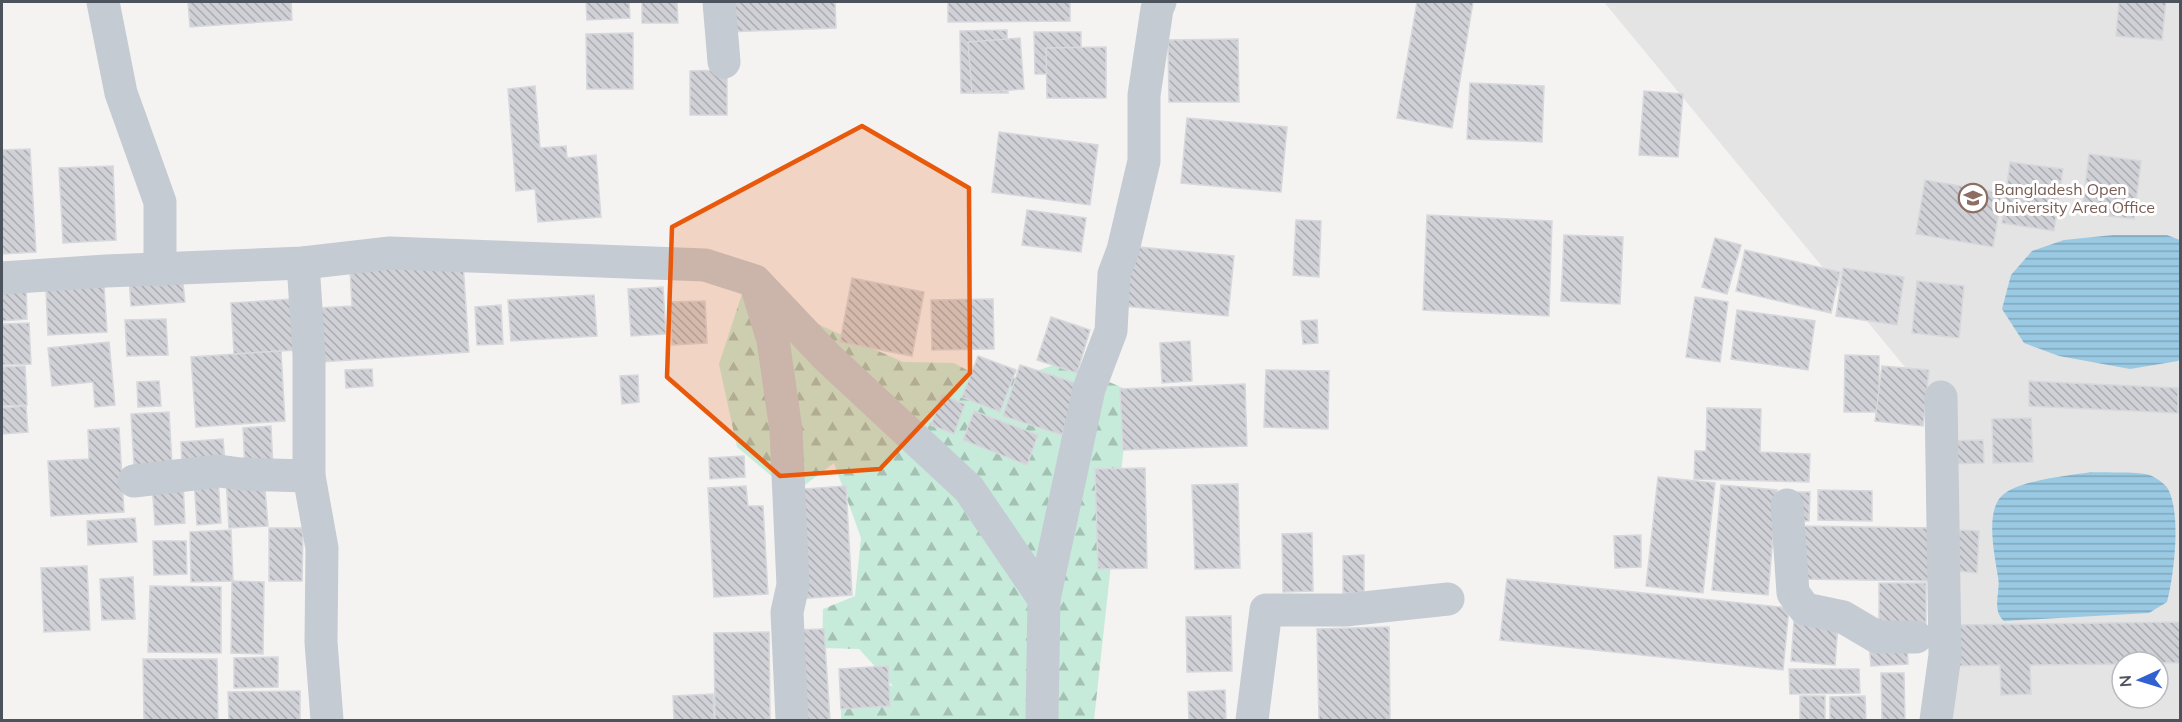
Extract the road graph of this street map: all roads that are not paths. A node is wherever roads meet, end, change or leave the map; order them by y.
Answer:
1 (103, 2) edge
2 (719, 2) edge
3 (1160, 2) edge
4 (724, 62) dead end
5 (303, 263) junction
6 (160, 270) junction
7 (2, 278) edge
8 (755, 281) junction
9 (1941, 397) dead end
10 (309, 476) junction
11 (134, 481) dead end
12 (1787, 505) dead end
13 (1044, 599) junction
14 (1448, 599) dead end
15 (1916, 637) dead end
16 (327, 720) edge
17 (792, 720) edge
18 (1042, 720) edge
19 (1252, 720) edge
20 (1936, 720) edge

1 - 6 street
2 - 4 street
3 - 13 street
5 - 6 street
5 - 8 street
5 - 10 street
6 - 7 street
8 - 13 street
8 - 17 street
9 - 20 street
10 - 11 street
10 - 16 street
12 - 15 street
13 - 18 street
14 - 19 street

